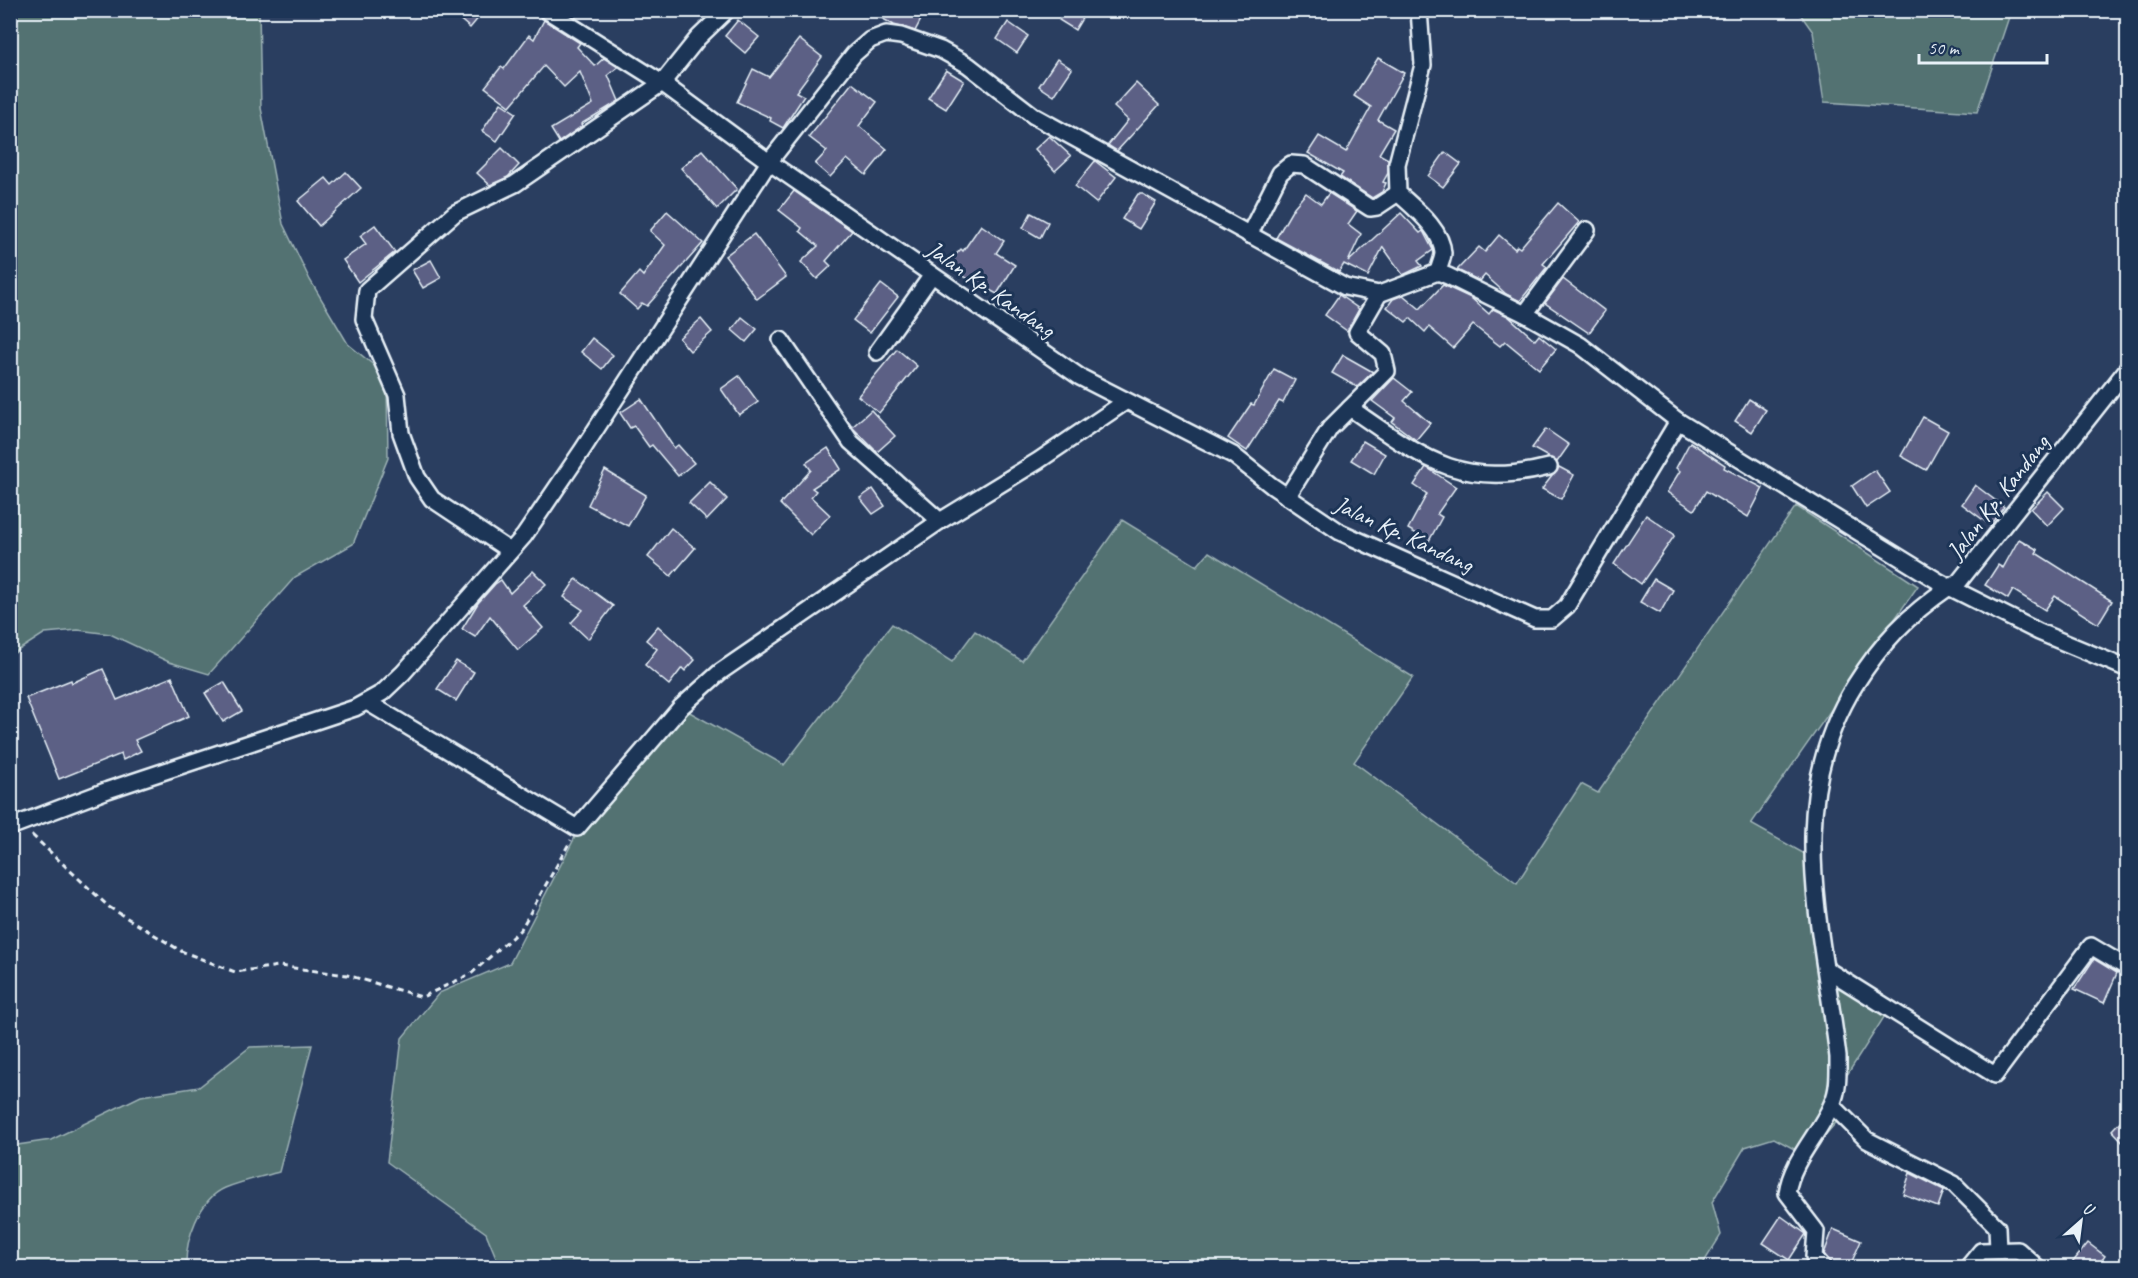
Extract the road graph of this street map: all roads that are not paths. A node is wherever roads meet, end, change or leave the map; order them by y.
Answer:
1 (546, 10) edge
2 (727, 10) edge
3 (1419, 10) edge
4 (662, 83) junction
5 (769, 162) junction
6 (1398, 193) junction
7 (1587, 230) dead end
8 (1249, 235) junction
9 (1438, 272) junction
10 (932, 275) junction
11 (1379, 294) junction
12 (1525, 314) junction
13 (782, 340) dead end
14 (877, 352) dead end
15 (2127, 368) edge
16 (1125, 402) junction
17 (1350, 408) junction
18 (1678, 421) junction
19 (1549, 466) dead end
20 (1287, 497) junction
21 (940, 521) junction
22 (510, 551) junction
23 (1949, 587) junction
24 (2127, 669) edge
25 (367, 702) junction
26 (15, 826) edge
27 (2127, 968) edge
28 (1826, 969) junction
29 (1832, 1105) junction
30 (1998, 1250) junction
31 (1824, 1268) edge
32 (1967, 1268) edge
33 (2038, 1268) edge

1 - 4 street, Jalan Kp. Kandang
2 - 4 street
3 - 6 street
4 - 5 street, Jalan Kp. Kandang
4 - 22 street
5 - 8 street
5 - 10 street, Jalan Kp. Kandang
5 - 22 street
6 - 8 street
6 - 9 street
7 - 12 street
8 - 11 street
9 - 11 street
9 - 12 street
10 - 14 street
10 - 16 street, Jalan Kp. Kandang
11 - 17 street
12 - 18 street
13 - 21 street
15 - 23 street, Jalan Kp. Kandang
16 - 20 street, Jalan Kp. Kandang
16 - 21 street
17 - 19 street
17 - 20 street
18 - 20 street, Jalan Kp. Kandang
18 - 23 street, Jalan Kp. Kandang
21 - 25 street
22 - 25 street
23 - 24 street
23 - 28 street
25 - 26 street
27 - 28 street
28 - 29 street
29 - 30 street
29 - 31 street
30 - 32 street
30 - 33 street

